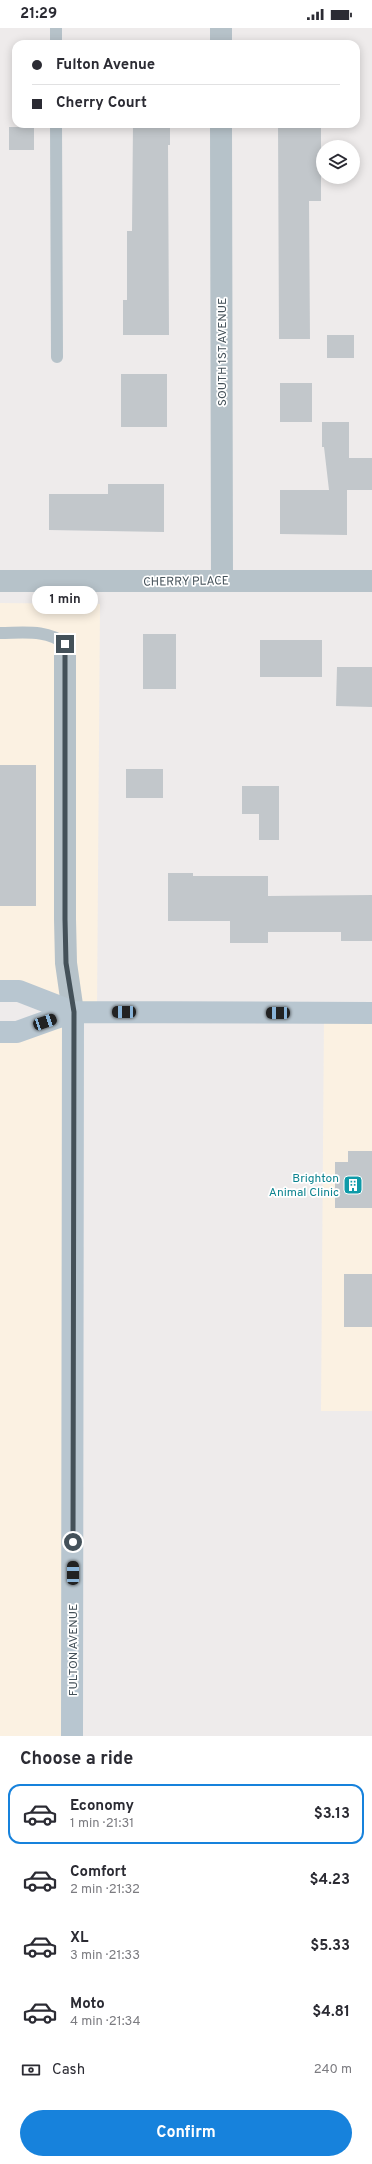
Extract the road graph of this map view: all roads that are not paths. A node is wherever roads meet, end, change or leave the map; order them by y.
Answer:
1 (56, 28) edge
2 (221, 28) edge
3 (56, 40) edge
4 (221, 40) edge
5 (56, 128) edge
6 (221, 128) edge
7 (57, 356) dead end
8 (222, 580) junction
9 (0, 581) edge
10 (372, 581) edge
11 (0, 633) edge
12 (65, 644) joint
13 (0, 991) edge
14 (74, 1012) junction
15 (372, 1013) edge
16 (0, 1032) edge
17 (72, 1736) edge

1 - 3 lane
2 - 4 street
5 - 7 lane
6 - 8 street, SOUTH 1ST AVENUE
8 - 9 street, CHERRY PLACE
8 - 10 street, CHERRY PLACE
11 - 12 lane
12 - 14 street
13 - 14 street
14 - 15 street
14 - 16 street
14 - 17 street, FULTON AVENUE

